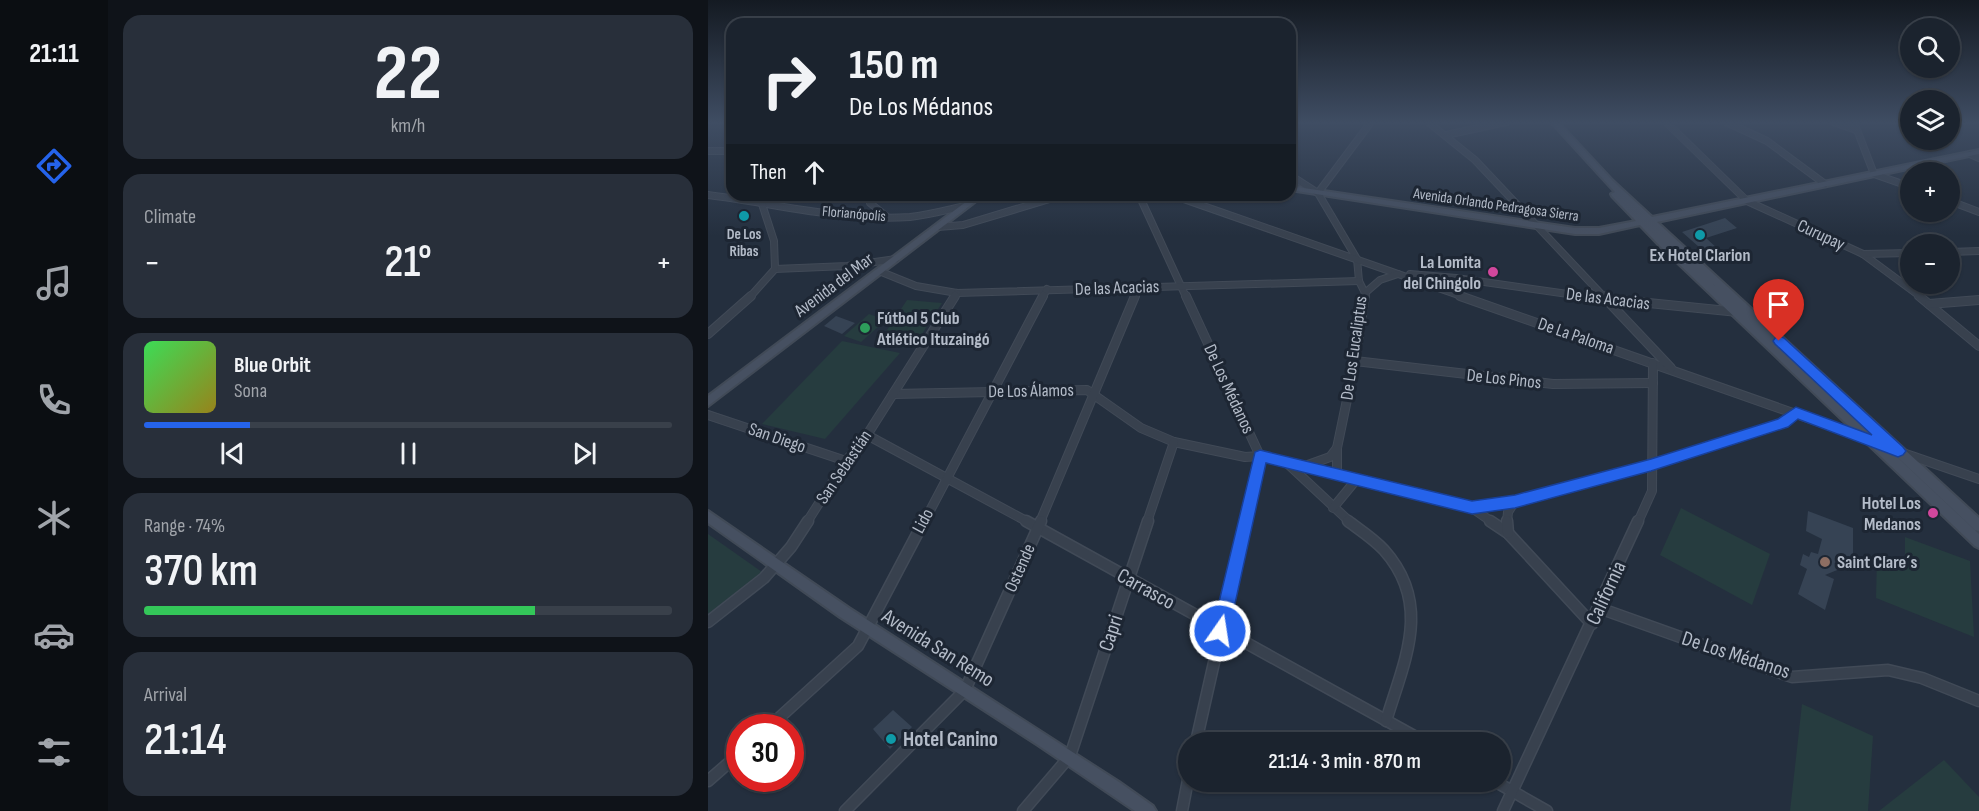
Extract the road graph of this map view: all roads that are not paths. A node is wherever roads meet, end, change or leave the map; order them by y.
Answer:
1 (1343, 160) edge
2 (1475, 160) edge
3 (1589, 160) edge
4 (1705, 160) edge
5 (1792, 160) edge
6 (1868, 160) edge
7 (1950, 160) edge
8 (1874, 174) junction
9 (1296, 179) edge
10 (1900, 183) edge
11 (1825, 184) junction
12 (1296, 189) edge
13 (1318, 193) junction
14 (708, 195) edge
15 (726, 198) edge
16 (744, 201) edge
17 (763, 201) edge
18 (870, 201) edge
19 (972, 201) edge
20 (1043, 201) edge
21 (1141, 201) edge
22 (1189, 201) edge
23 (1747, 201) junction
24 (762, 204) junction
25 (1960, 205) edge
26 (965, 206) junction
27 (1979, 212) edge
28 (887, 217) junction
29 (1646, 222) junction
30 (1538, 225) junction
31 (938, 227) junction
32 (1979, 251) edge
33 (1960, 252) edge
34 (1900, 253) edge
35 (1863, 254) junction
36 (896, 259) junction
37 (1357, 259) junction
38 (775, 269) junction
39 (879, 271) junction
40 (1399, 273) junction
41 (1359, 280) junction
42 (1181, 286) junction
43 (1139, 287) junction
44 (1047, 289) junction
45 (957, 293) junction
46 (1365, 293) junction
47 (1606, 300) junction
48 (1979, 300) edge
49 (1929, 304) junction
50 (1740, 311) junction
51 (708, 334) edge
52 (1979, 345) edge
53 (1354, 361) junction
54 (1653, 363) junction
55 (1672, 369) junction
56 (1653, 383) junction
57 (993, 391) junction
58 (893, 394) junction
59 (1094, 394) junction
60 (708, 402) edge
61 (1796, 413) junction
62 (708, 415) edge
63 (867, 435) junction
64 (1871, 441) junction
65 (1174, 442) junction
66 (1337, 448) junction
67 (1898, 451) junction
68 (1260, 456) junction
69 (846, 461) junction
70 (1287, 463) junction
71 (1651, 465) junction
72 (1303, 467) junction
73 (1337, 475) junction
74 (947, 477) junction
75 (1979, 479) edge
76 (1356, 480) junction
77 (1515, 501) junction
78 (1333, 508) junction
79 (1472, 508) junction
80 (708, 516) edge
81 (1979, 526) edge
82 (1038, 529) junction
83 (1508, 533) junction
84 (1979, 542) edge
85 (776, 566) junction
86 (1129, 579) junction
87 (1599, 608) junction
88 (708, 622) edge
89 (1592, 624) junction
90 (867, 627) junction
91 (1220, 631) junction
92 (965, 690) junction
93 (1979, 701) edge
94 (783, 714) edge
95 (1386, 721) junction
96 (1198, 732) edge
97 (1406, 732) edge
98 (1070, 756) junction
99 (726, 765) edge
100 (708, 781) edge
101 (1513, 791) junction
102 (1186, 792) edge
103 (845, 811) edge
104 (1023, 811) edge
105 (1148, 811) edge
106 (1182, 811) edge
107 (1503, 811) edge
108 (1547, 811) edge

1 - 13 street
2 - 30 street
3 - 29 street
4 - 23 street, Curupay
5 - 11 street
6 - 8 street
7 - 8 street, Avenida Orlando Pedragosa Sierra
8 - 10 street
8 - 11 street, Avenida Orlando Pedragosa Sierra
9 - 13 street, De Los Eucaliptus
11 - 23 street, Avenida Orlando Pedragosa Sierra
12 - 13 street, Avenida Orlando Pedragosa Sierra
13 - 30 street, Avenida Orlando Pedragosa Sierra
13 - 37 street, De Los Eucaliptus
14 - 15 street, Florianópolis
16 - 24 street, Florianópolis
17 - 24 street
18 - 28 street
19 - 26 street, Avenida del Mar
20 - 31 street
21 - 42 street, De Los Médanos
22 - 37 street, De La Paloma
23 - 29 street, Avenida Orlando Pedragosa Sierra
23 - 35 street, Curupay
24 - 28 street, Florianópolis
24 - 38 street
25 - 27 street
26 - 28 street, Florianópolis
26 - 31 street, Avenida del Mar
29 - 30 street, Avenida Orlando Pedragosa Sierra
29 - 50 street
30 - 47 street
31 - 36 street, Avenida del Mar
32 - 33 street
34 - 35 street
35 - 49 street, Curupay
36 - 38 street
36 - 39 street, Avenida del Mar
37 - 40 street, De La Paloma
37 - 41 street, De Los Eucaliptus
38 - 51 street
39 - 45 street, De las Acacias
39 - 60 street, Avenida del Mar
40 - 46 street
40 - 47 street, De las Acacias
40 - 54 street, De La Paloma
41 - 42 street, De las Acacias
41 - 46 street, De Los Eucaliptus
42 - 43 street, De las Acacias
42 - 68 street, De Los Médanos
43 - 44 street, De las Acacias
43 - 59 street, Ostende
44 - 45 street, De las Acacias
44 - 57 street, Lido
45 - 58 street, San Sebastián
46 - 53 street, De Los Eucaliptus
47 - 50 street, De las Acacias
47 - 55 street
48 - 49 street
49 - 52 street, Curupay
50 - 64 street
50 - 67 street
53 - 56 street, De Los Pinos
53 - 66 street, De Los Eucaliptus
54 - 55 street, De La Paloma
54 - 56 street, California
55 - 61 street, De La Paloma
56 - 71 street, California
57 - 58 street, De Los Álamos
57 - 59 street, De Los Álamos
57 - 74 street, Lido
58 - 63 street, San Sebastián
59 - 65 street, De Los Álamos
59 - 82 street, Ostende
61 - 64 street, De La Paloma
61 - 71 street
62 - 69 street, San Diego
63 - 69 street, San Sebastián
63 - 74 street, Carrasco
64 - 67 street, De La Paloma
64 - 84 street
65 - 68 street, De Los Álamos
65 - 86 street, Capri
66 - 72 street
66 - 73 street, De Los Eucaliptus
67 - 75 street, De La Paloma
67 - 81 street
68 - 70 street, De Los Médanos
68 - 91 street
69 - 85 street, San Sebastián
70 - 72 street, De Los Médanos
70 - 78 street
71 - 77 street
71 - 87 street, California
72 - 73 street, De Los Médanos
73 - 76 street, De Los Médanos
74 - 82 street, Carrasco
74 - 90 street, Lido
76 - 78 street
76 - 79 street, De Los Médanos
77 - 79 street
77 - 83 street
78 - 95 street
79 - 83 street, De Los Médanos
80 - 85 street, Avenida San Remo
82 - 86 street, Carrasco
82 - 92 street, Ostende
83 - 89 street, De Los Médanos
85 - 88 street, San Sebastián
85 - 90 street, Avenida San Remo
86 - 91 street, Carrasco
86 - 98 street, Capri
87 - 89 street, California
87 - 93 street, De Los Médanos
89 - 101 street, California
90 - 92 street, Avenida San Remo
90 - 94 street, Lido
91 - 95 street, Carrasco
91 - 96 street
92 - 98 street, Avenida San Remo
92 - 103 street, Ostende
95 - 97 street, Carrasco
98 - 104 street, Capri
98 - 105 street, Avenida San Remo
99 - 100 street
101 - 107 street, California
101 - 108 street
102 - 106 street

